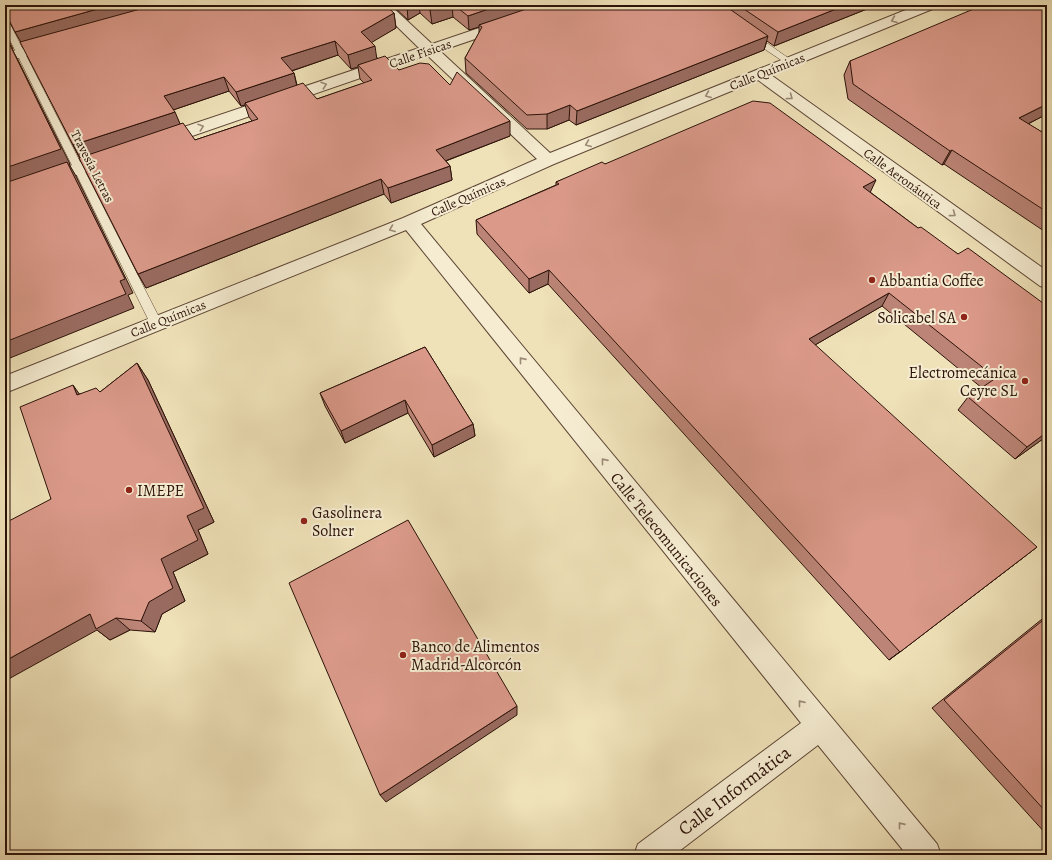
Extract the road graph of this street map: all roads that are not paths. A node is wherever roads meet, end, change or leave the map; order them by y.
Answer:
1 (382, 5) edge
2 (561, 5) edge
3 (930, 5) edge
4 (5, 22) edge
5 (745, 31) edge
6 (65, 41) edge
7 (429, 50) junction
8 (20, 53) junction
9 (5, 58) edge
10 (790, 62) junction
11 (759, 74) junction
12 (145, 146) edge
13 (122, 153) edge
14 (548, 160) junction
15 (78, 168) junction
16 (5, 193) edge
17 (409, 222) junction
18 (1047, 281) edge
19 (156, 323) junction
20 (5, 385) edge
21 (820, 726) junction
22 (649, 855) edge
23 (926, 855) edge

1 - 7 street
2 - 7 street, Calle Físicas
3 -> 10 street, Calle Químicas
4 - 8 lane, Travesía Letras
5 - 10 lane
6 - 8 street
12 -> 7 street, Calle Físicas
7 - 14 street
8 - 9 street
8 - 15 lane, Travesía Letras
10 - 11 street, Calle Químicas
11 -> 14 street, Calle Químicas
11 -> 18 street, Calle Aeronáutica
13 - 15 street
14 - 17 street, Calle Químicas
15 - 16 street
15 - 19 lane, Travesía Letras
17 -> 19 street, Calle Químicas
21 -> 17 street, Calle Telecomunicaciones
19 - 20 street, Calle Químicas
21 - 22 street, Calle Informática
23 -> 21 street, Calle Telecomunicaciones

